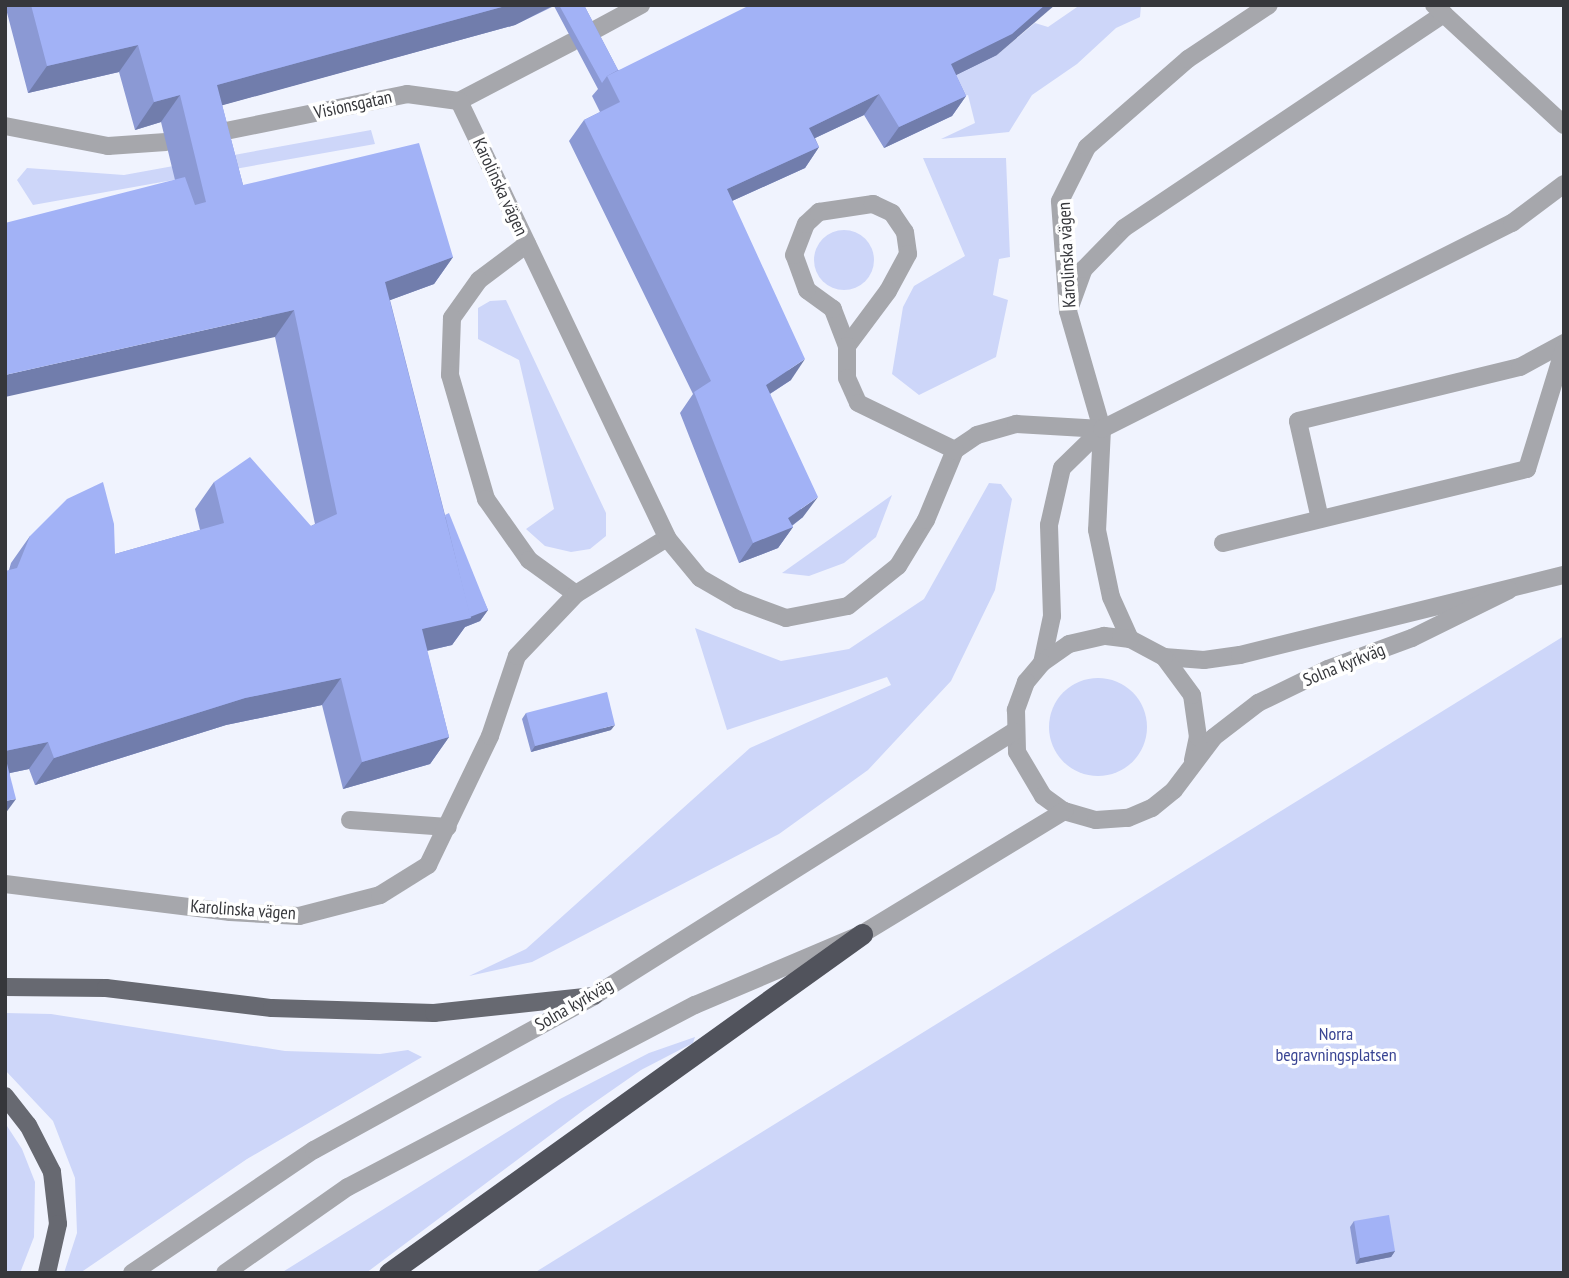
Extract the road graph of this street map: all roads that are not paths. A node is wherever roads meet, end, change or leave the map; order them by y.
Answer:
1 (641, 5) edge
2 (1269, 5) edge
3 (1439, 10) edge
4 (591, 32) edge
5 (572, 42) edge
6 (459, 101) junction
7 (1564, 125) edge
8 (5, 126) edge
9 (204, 136) edge
10 (166, 142) edge
11 (1564, 184) edge
12 (527, 244) junction
13 (1068, 311) junction
14 (1564, 343) edge
15 (847, 346) junction
16 (1564, 349) edge
17 (1101, 429) junction
18 (956, 450) junction
19 (1320, 519) junction
20 (667, 538) junction
21 (1223, 542) dead end
22 (1564, 575) edge
23 (1509, 590) junction
24 (576, 594) junction
25 (1130, 639) junction
26 (1164, 657) junction
27 (1042, 663) junction
28 (1014, 732) junction
29 (1193, 760) junction
30 (1064, 811) junction
31 (350, 820) dead end
32 (448, 827) junction
33 (5, 884) edge
34 (862, 934) junction
35 (5, 987) edge
36 (594, 996) junction
37 (5, 1096) edge
38 (47, 1273) edge
39 (132, 1273) edge
40 (225, 1273) edge
41 (389, 1273) edge

1 - 4 street
2 - 13 street, Karolinska vägen
3 - 7 street
3 - 13 street
5 - 6 street
6 - 9 street, Visionsgatan
6 - 12 street, Karolinska vägen
8 - 10 street
11 - 17 street
12 - 20 street, Karolinska vägen
12 - 24 street
13 - 17 street, Karolinska vägen
14 - 19 street
15 - 15 street
15 - 18 street
16 - 19 street
17 - 18 street
17 - 25 street, Karolinska vägen
17 - 27 street
18 - 20 street, Karolinska vägen
19 - 21 street
20 - 24 street, Karolinska vägen
22 - 23 street, Solna kyrkväg
23 - 26 street, Solna kyrkväg
23 - 29 street, Solna kyrkväg
24 - 32 street, Karolinska vägen
25 - 26 street, Solna kyrkväg
25 - 27 street, Solna kyrkväg
26 - 29 street, Solna kyrkväg
27 - 28 street, Solna kyrkväg
28 - 30 street, Solna kyrkväg
28 - 36 street, Solna kyrkväg
29 - 30 street, Solna kyrkväg
30 - 34 street
31 - 32 street
32 - 33 street, Karolinska vägen
34 - 40 street
34 - 41 highway
35 - 36 main road
36 - 39 street, Solna kyrkväg
37 - 38 main road

